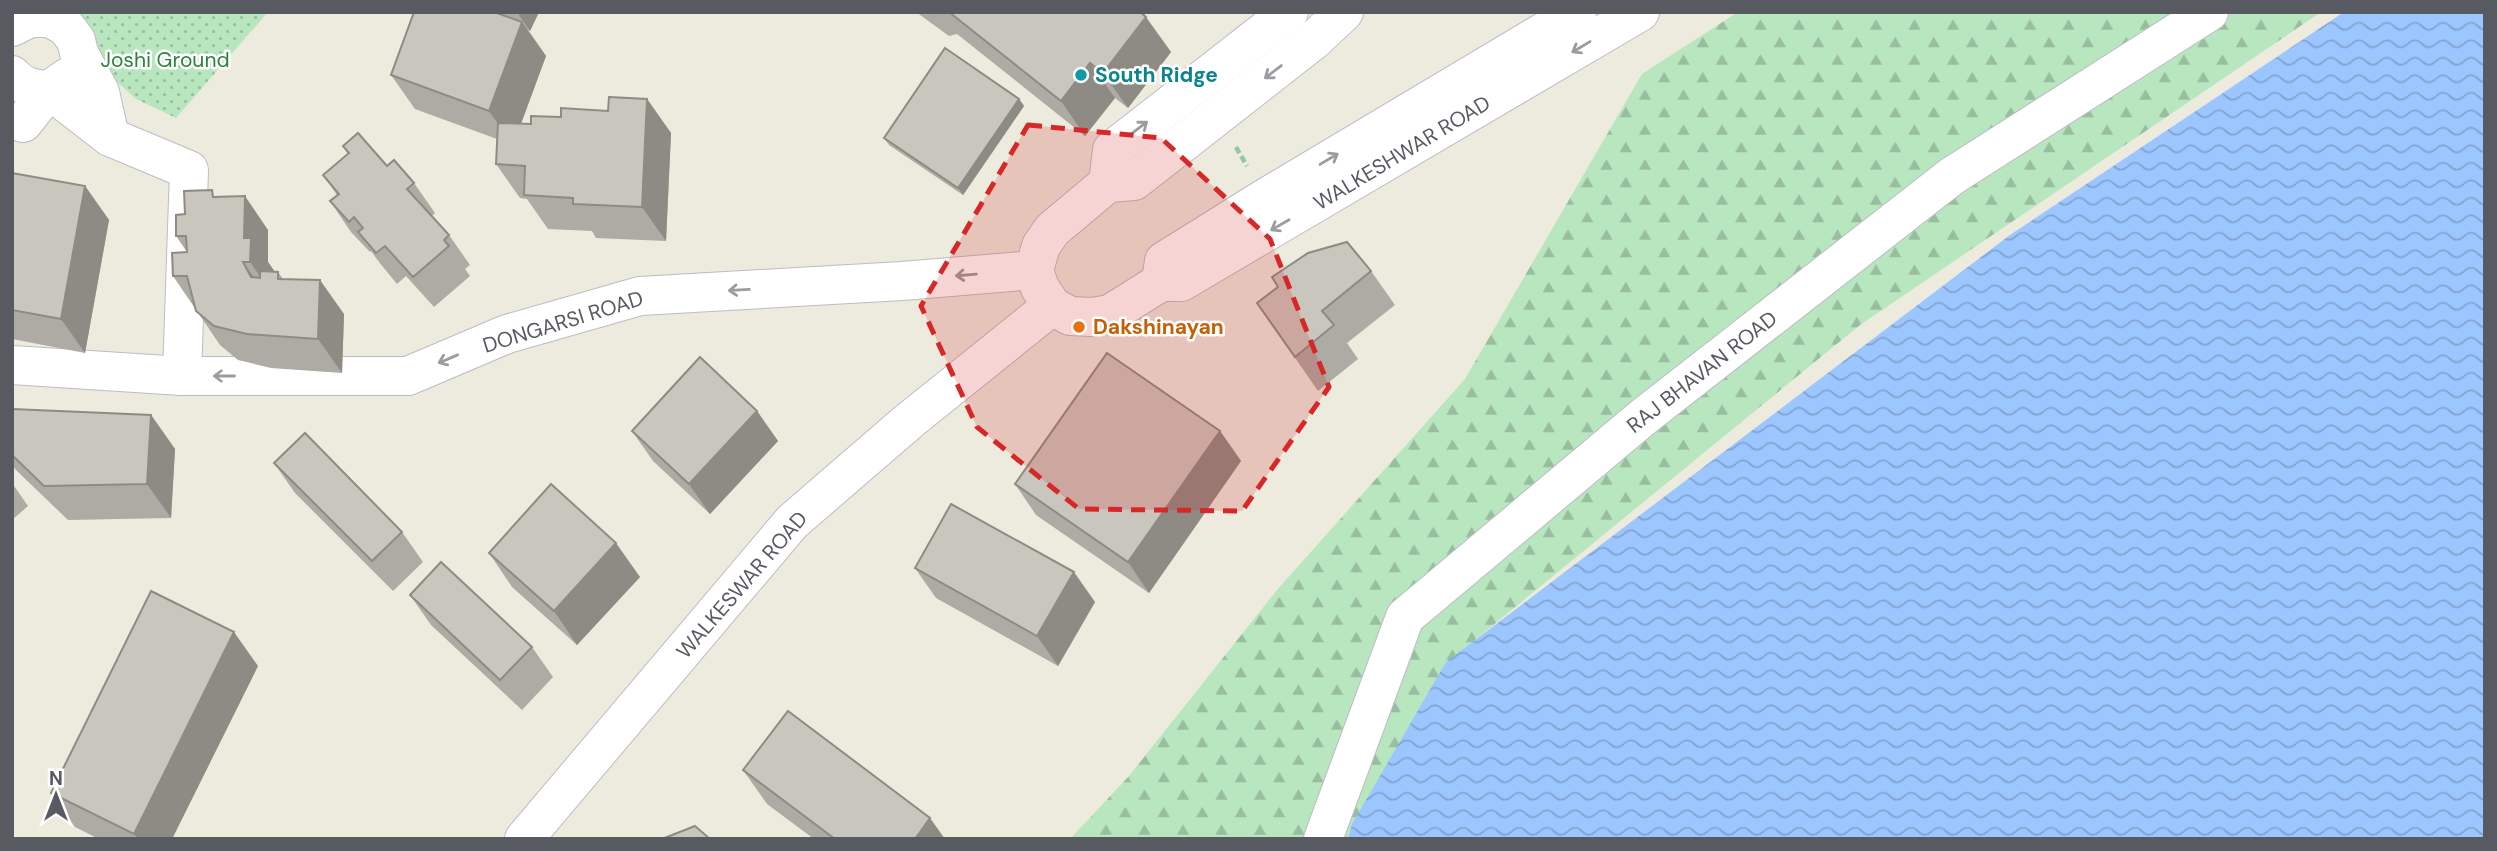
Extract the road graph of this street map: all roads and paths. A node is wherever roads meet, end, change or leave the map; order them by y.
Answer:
1 (1344, 12) edge
2 (1577, 12) edge
3 (1640, 12) edge
4 (2209, 12) edge
5 (1286, 13) edge
6 (51, 15) edge
7 (12, 27) edge
8 (1313, 41) junction
9 (79, 53) junction
10 (12, 75) edge
11 (49, 90) junction
12 (18, 123) edge
13 (110, 137) junction
14 (1230, 137) dead end
15 (1108, 183) junction
16 (1265, 198) junction
17 (1034, 270) junction
18 (1161, 282) junction
19 (1052, 306) junction
20 (12, 365) edge
21 (181, 376) junction
22 (524, 839) edge
23 (1323, 839) edge

1 - 8 street
16 -> 2 street, WALKESHWAR ROAD
3 -> 18 street, WALKESHWAR ROAD
4 - 23 street, RAJ BHAVAN ROAD
5 - 8 street
15 -> 5 street
6 - 7 street
6 - 9 street
8 -> 15 street
9 - 11 street
9 - 13 street
10 - 11 street
11 - 12 street
11 - 13 street
12 - 13 street
13 - 21 street
14 - 16 path
15 - 17 street
16 - 18 street, WALKESHWAR ROAD
17 - 19 street
17 -> 21 street, DONGARSI ROAD
18 - 19 street, WALKESHWAR ROAD
19 - 22 street, WALKESWAR ROAD
20 - 21 street, DONGARSI ROAD

